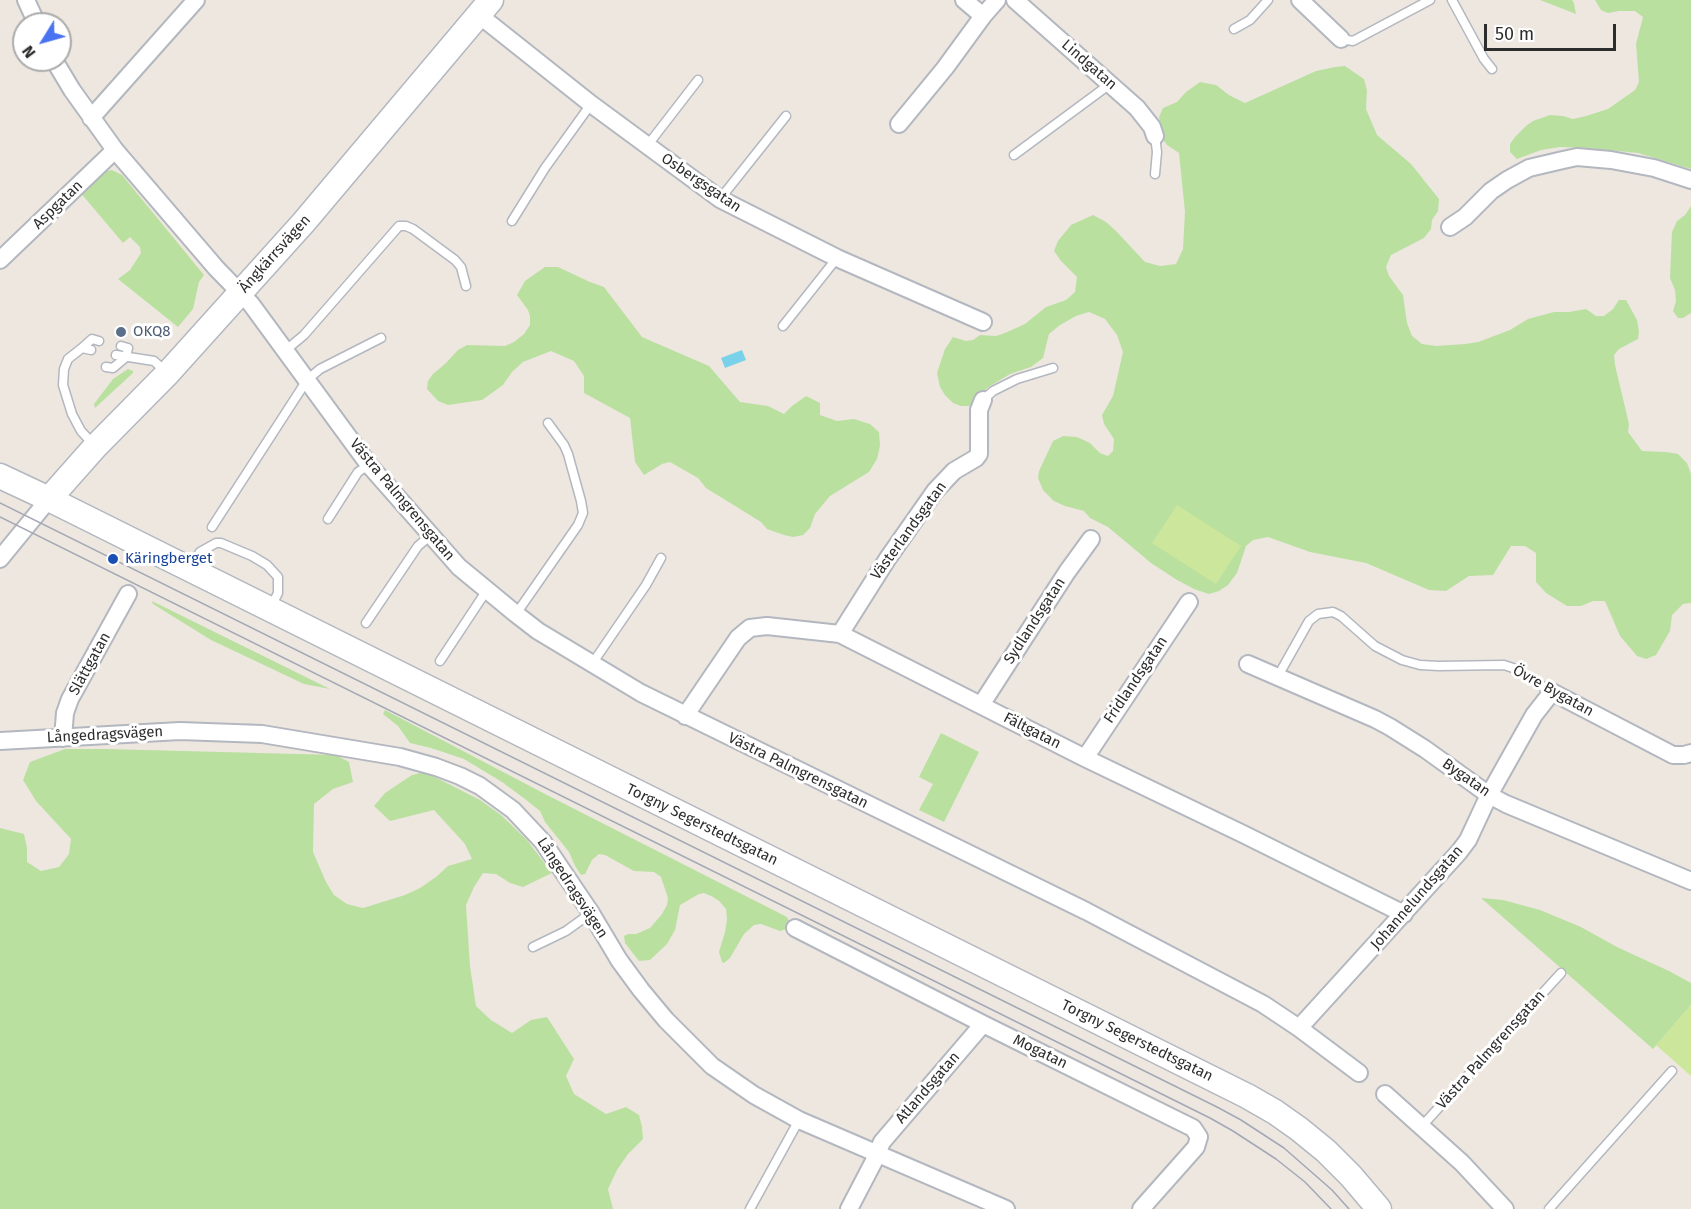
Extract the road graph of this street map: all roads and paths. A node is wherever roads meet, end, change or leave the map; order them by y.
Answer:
1 (196, 0) edge
2 (964, 0) edge
3 (997, 0) edge
4 (1015, 0) edge
5 (1268, 0) edge
6 (1300, 0) edge
7 (1430, 0) edge
8 (1452, 0) edge
9 (485, 8) edge
10 (983, 16) junction
11 (1234, 29) dead end
12 (1341, 39) joint
13 (1492, 69) dead end
14 (60, 72) edge
15 (698, 80) dead end
16 (1110, 84) junction
17 (591, 104) junction
18 (786, 116) dead end
19 (92, 118) junction
20 (899, 124) dead end
21 (1155, 136) joint
22 (647, 146) junction
23 (115, 150) junction
24 (1014, 155) dead end
25 (1155, 174) dead end
26 (1691, 180) edge
27 (720, 200) junction
28 (512, 221) dead end
29 (1450, 227) dead end
30 (837, 258) junction
31 (0, 260) edge
32 (466, 286) dead end
33 (240, 293) junction
34 (983, 322) dead end
35 (783, 326) dead end
36 (381, 338) dead end
37 (99, 341) dead end
38 (121, 346) dead end
39 (286, 350) junction
40 (116, 355) dead end
41 (126, 357) junction
42 (68, 359) junction
43 (81, 362) dead end
44 (106, 367) dead end
45 (1053, 368) dead end
46 (168, 373) junction
47 (307, 380) junction
48 (983, 400) joint
49 (548, 423) dead end
50 (95, 447) junction
51 (369, 465) junction
52 (0, 476) edge
53 (49, 499) junction
54 (328, 519) dead end
55 (212, 526) dead end
56 (431, 535) junction
57 (1091, 539) dead end
58 (661, 558) dead end
59 (0, 559) edge
60 (188, 569) junction
61 (487, 590) junction
62 (128, 594) dead end
63 (1189, 602) dead end
64 (269, 610) junction
65 (516, 614) junction
66 (366, 623) dead end
67 (840, 634) junction
68 (440, 661) dead end
69 (592, 664) junction
70 (1248, 664) dead end
71 (1278, 676) junction
72 (1552, 692) junction
73 (981, 705) junction
74 (685, 716) junction
75 (63, 738) junction
76 (0, 741) edge
77 (1691, 753) edge
78 (1084, 758) junction
79 (1489, 795) junction
80 (1691, 881) edge
81 (591, 913) junction
82 (1404, 914) junction
83 (795, 928) dead end
84 (532, 947) dead end
85 (1561, 973) dead end
86 (983, 1024) junction
87 (1299, 1028) junction
88 (1672, 1071) dead end
89 (1359, 1073) dead end
90 (1385, 1094) dead end
91 (799, 1120) junction
92 (1422, 1126) junction
93 (877, 1154) junction
94 (750, 1209) edge
95 (849, 1209) edge
96 (1006, 1209) edge
97 (1141, 1209) edge
98 (1379, 1209) edge
99 (1505, 1209) edge
100 (1549, 1209) edge

1 - 19 street
2 - 10 street
3 - 10 street
4 - 16 street, Lindgatan
5 - 11 lane
6 - 12 street
7 - 12 lane
8 - 13 lane
9 - 17 street, Osbergsgatan
9 - 33 street, Ängkärrsvägen
10 - 20 street
14 - 19 street, Västra Palmgrensgatan
15 - 22 lane
16 - 21 street, Lindgatan
16 - 24 lane
17 - 22 street, Osbergsgatan
17 - 28 lane
18 - 27 lane
19 - 23 street, Västra Palmgrensgatan
21 - 25 lane
22 - 27 street, Osbergsgatan
23 - 31 street, Aspgatan
23 - 33 street, Västra Palmgrensgatan
26 - 29 street
27 - 30 street, Osbergsgatan
30 - 34 street, Osbergsgatan
30 - 35 lane
32 - 39 lane
33 - 39 street, Västra Palmgrensgatan
33 - 46 street, Ängkärrsvägen
36 - 47 lane
37 - 42 lane
38 - 41 lane
39 - 47 street, Västra Palmgrensgatan
40 - 41 lane
41 - 44 lane
41 - 46 lane
42 - 43 lane
42 - 50 lane
45 - 48 lane
46 - 50 street, Ängkärrsvägen
47 - 51 street, Västra Palmgrensgatan
47 - 55 lane
48 - 67 street, Västerlandsgatan
49 - 65 lane
50 - 53 street, Ängkärrsvägen
51 - 54 lane
51 - 56 street, Västra Palmgrensgatan
52 - 53 street, Torgny Segerstedtsgatan
53 - 59 street
53 - 60 street, Torgny Segerstedtsgatan
56 - 61 street, Västra Palmgrensgatan
56 - 66 lane
57 - 73 street, Sydlandsgatan
58 - 69 lane
60 - 64 street, Torgny Segerstedtsgatan
60 - 64 lane
61 - 65 street, Västra Palmgrensgatan
61 - 68 lane
62 - 75 street, Slättgatan
63 - 78 street, Fridlandsgatan
64 - 98 street, Torgny Segerstedtsgatan
65 - 69 street, Västra Palmgrensgatan
67 - 73 street, Fältgatan
67 - 74 street, Fältgatan
69 - 74 street, Västra Palmgrensgatan
70 - 71 street, Bygatan
71 - 72 lane, Övre Bygatan
71 - 79 street, Bygatan
72 - 77 street, Övre Bygatan
72 - 79 street, Johannelundsgatan
73 - 78 street, Fältgatan
74 - 87 street, Västra Palmgrensgatan
75 - 76 street, Långedragsvägen
75 - 81 street, Långedragsvägen
78 - 82 street, Fältgatan
79 - 80 street, Bygatan
79 - 82 street, Johannelundsgatan
81 - 84 lane
81 - 91 street, Långedragsvägen
82 - 87 street, Johannelundsgatan
83 - 86 street, Mogatan
85 - 92 lane, Västra Palmgrensgatan
86 - 93 street, Atlandsgatan
86 - 97 street, Mogatan
87 - 89 street, Västra Palmgrensgatan
88 - 100 lane
90 - 92 street
91 - 93 street, Långedragsvägen
91 - 94 lane
92 - 99 street
93 - 95 street, Atlandsgatan
93 - 96 street, Långedragsvägen

